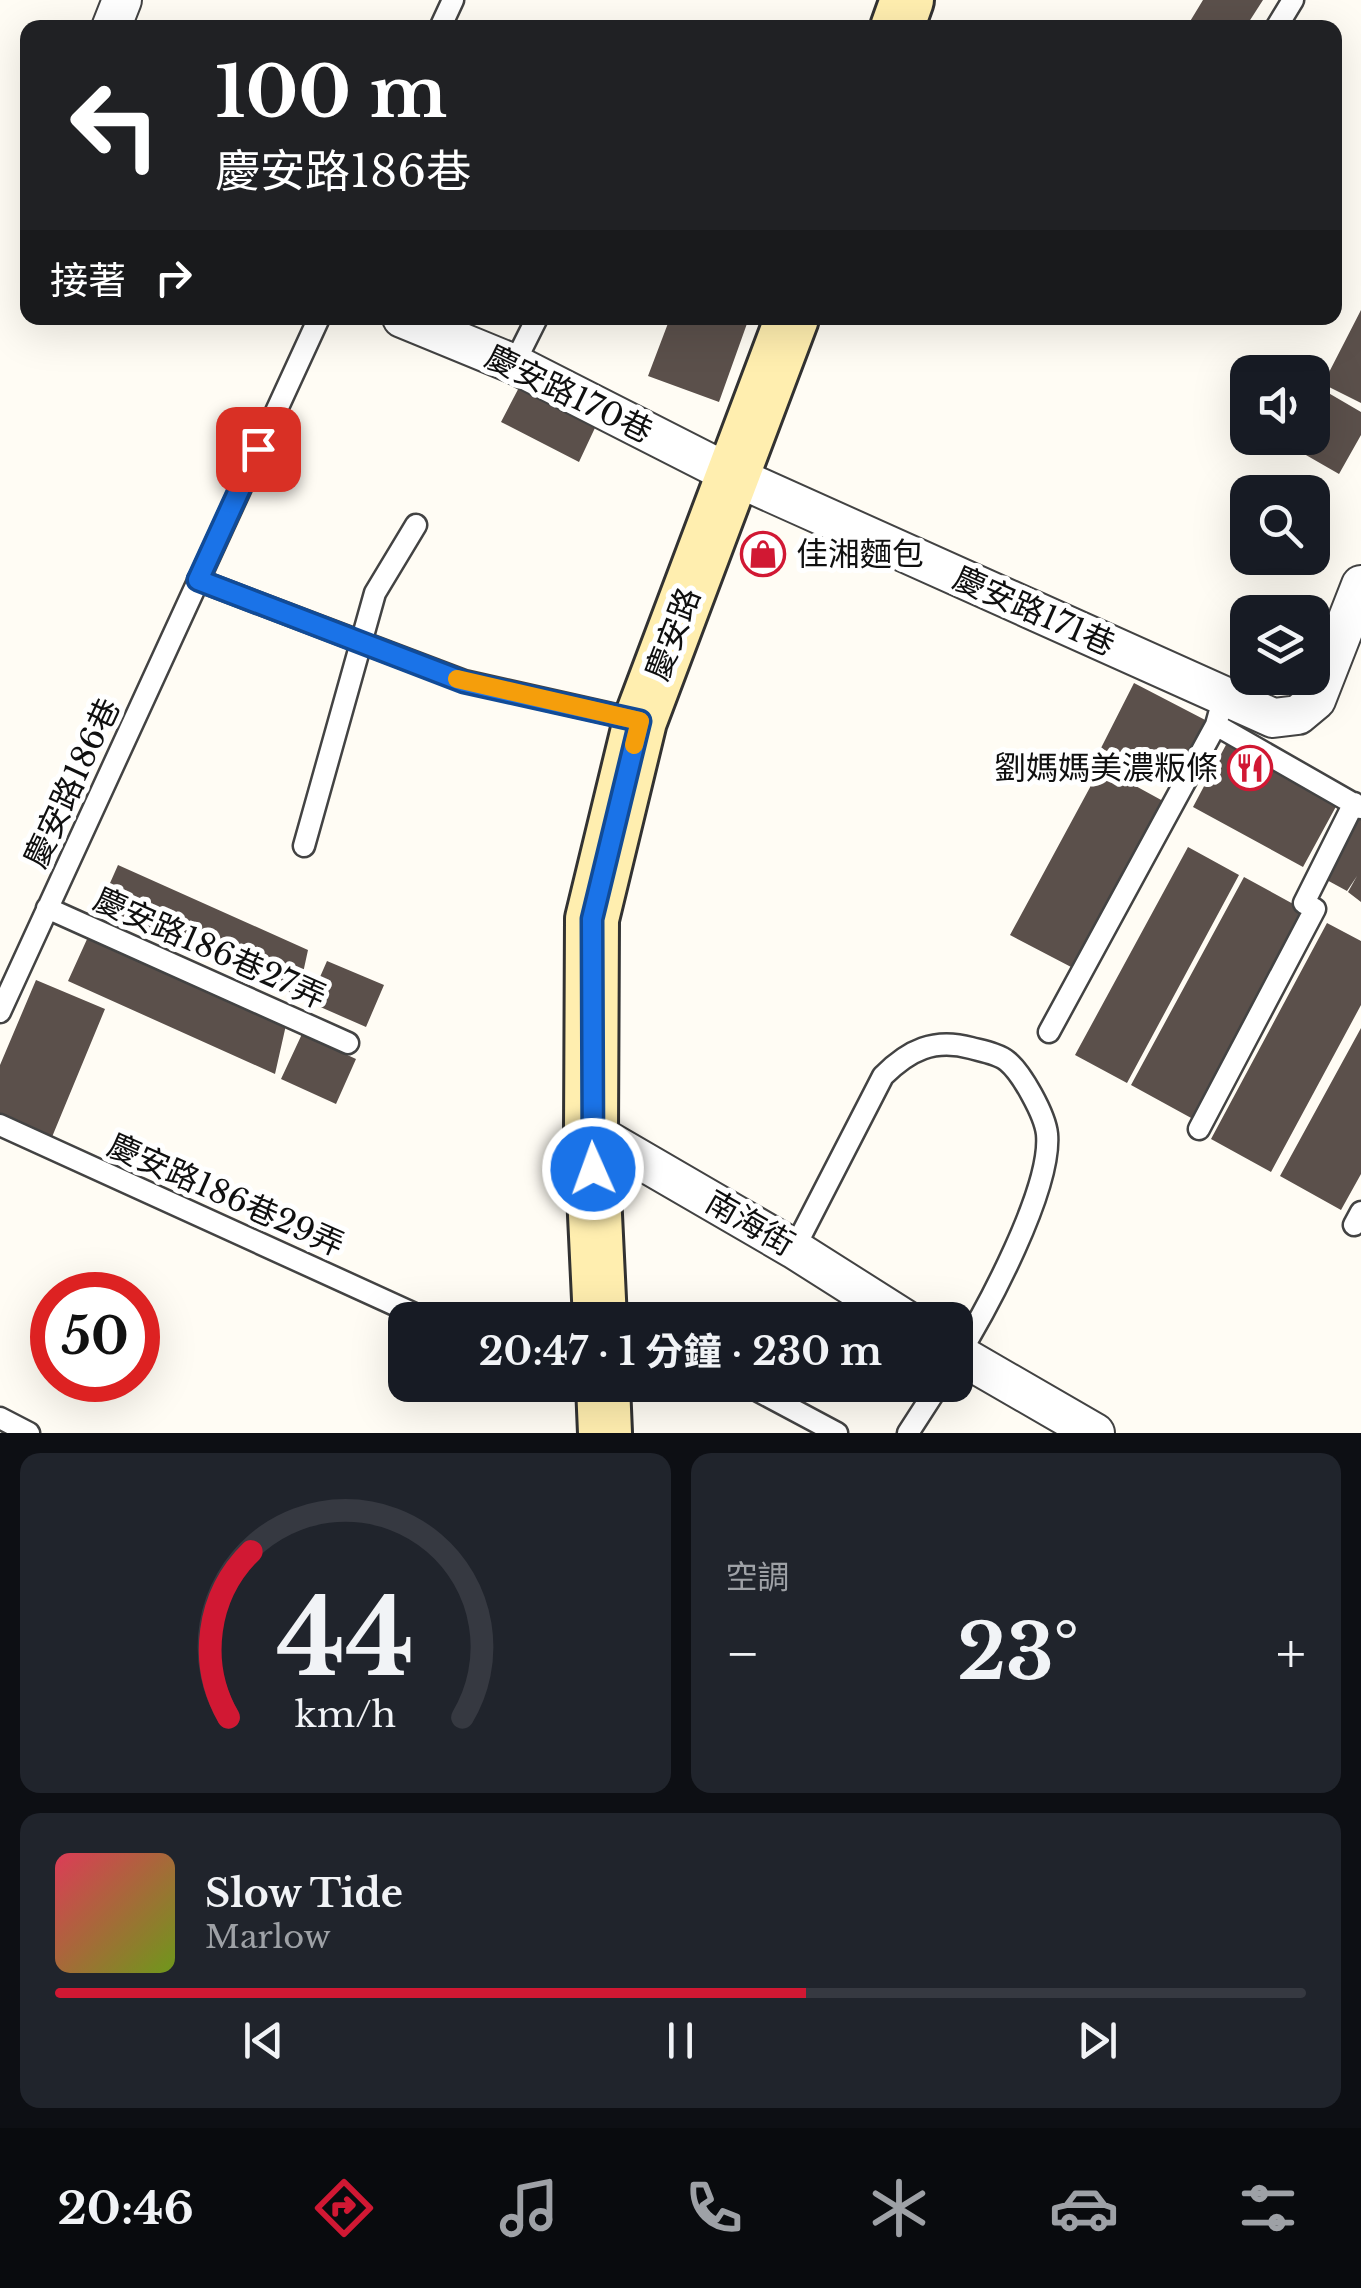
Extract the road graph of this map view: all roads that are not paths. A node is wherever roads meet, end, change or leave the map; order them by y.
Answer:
1 (316, 325) edge
2 (419, 325) edge
3 (533, 325) edge
4 (789, 325) edge
5 (514, 364) junction
6 (734, 476) junction
7 (416, 525) dead end
8 (198, 580) junction
9 (1361, 584) edge
10 (361, 641) junction
11 (1220, 711) junction
12 (640, 721) junction
13 (1357, 806) edge
14 (304, 846) dead end
15 (48, 908) junction
16 (0, 1012) edge
17 (1049, 1032) dead end
18 (348, 1042) dead end
19 (0, 1126) edge
20 (1199, 1128) dead end
21 (591, 1131) junction
22 (794, 1249) junction
23 (388, 1302) edge
24 (599, 1302) edge
25 (878, 1302) edge
26 (973, 1328) edge
27 (973, 1373) edge
28 (779, 1402) edge
29 (927, 1402) edge
30 (0, 1418) edge
31 (29, 1433) edge
32 (837, 1433) edge
33 (908, 1433) edge
34 (1095, 1433) edge

1 - 8 lane, 慶安路186巷
2 - 5 street, 慶安路170巷
3 - 5 lane
4 - 6 main road, 慶安路
5 - 6 street, 慶安路170巷
6 - 11 street, 慶安路171巷
6 - 12 main road, 慶安路
7 - 10 lane
8 - 10 lane
8 - 15 lane, 慶安路186巷
9 - 11 street, 慶安路171巷
10 - 12 lane
10 - 14 lane
11 - 13 lane, 慶安路171巷
11 - 17 lane
12 - 21 main road, 慶安路
13 - 20 lane
15 - 16 lane, 慶安路186巷
15 - 18 lane, 慶安路186巷27弄
19 - 23 lane, 慶安路186巷29弄
21 - 22 street, 南海街
21 - 24 main road, 慶安路
22 - 25 street, 南海街
22 - 26 lane
27 - 34 street
28 - 32 lane
29 - 33 lane
30 - 31 lane

